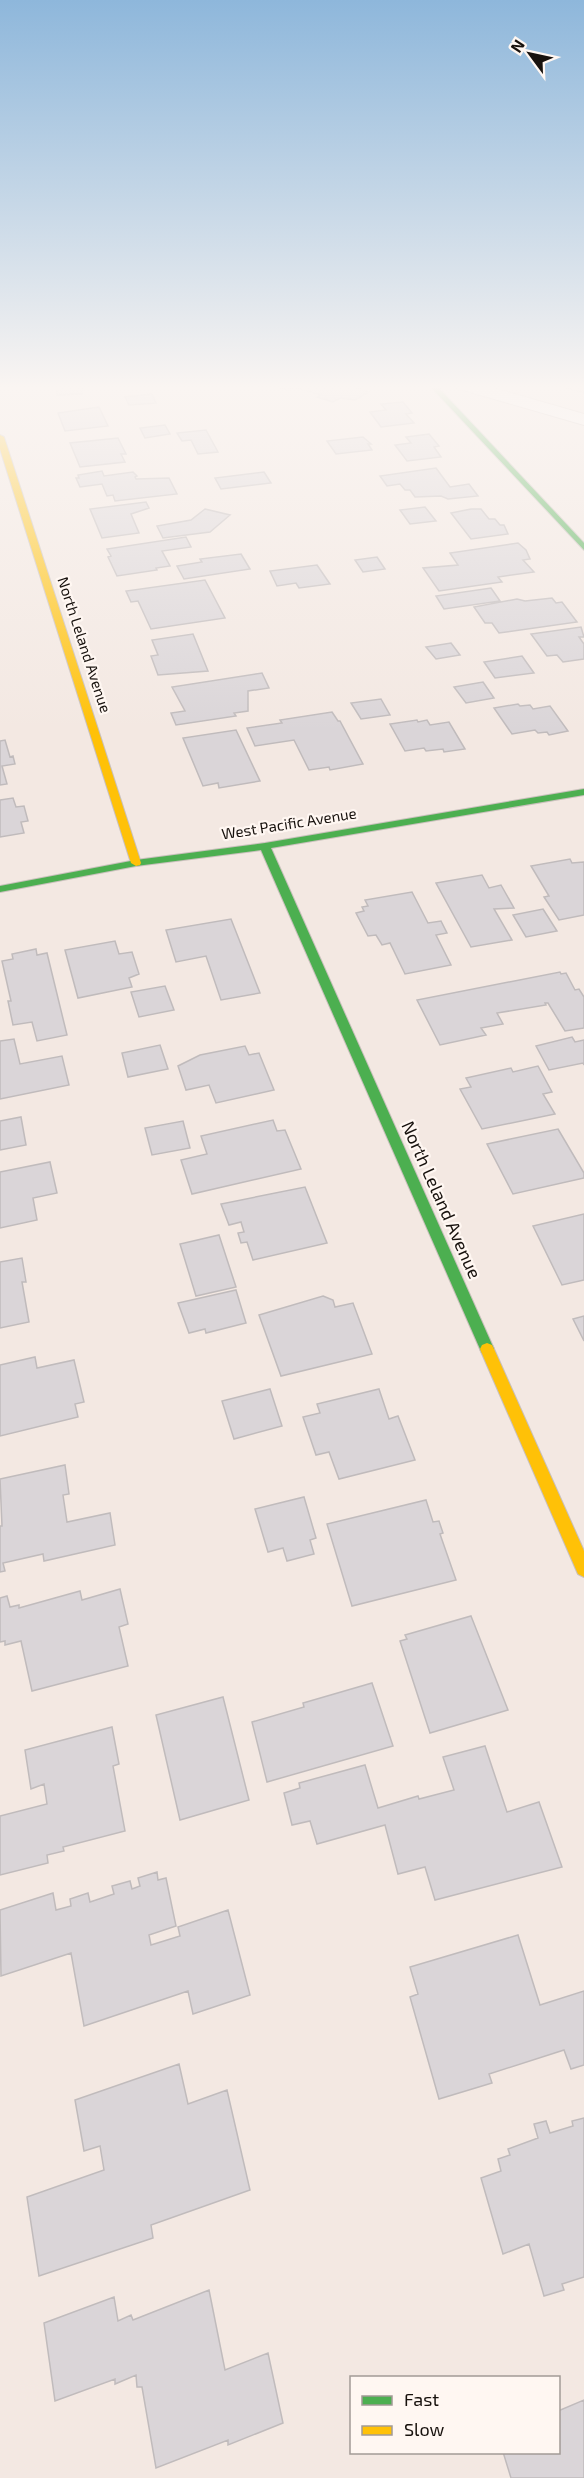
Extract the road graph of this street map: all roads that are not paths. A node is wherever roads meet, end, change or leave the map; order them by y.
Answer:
1 (20, 500) edge
2 (539, 500) edge
3 (584, 548) edge
4 (584, 792) edge
5 (265, 846) junction
6 (136, 863) junction
7 (0, 889) edge
8 (584, 1569) edge

1 - 6 street, North Leland Avenue
2 - 3 street
4 - 5 street, West Pacific Avenue
5 - 6 street, West Pacific Avenue
5 - 8 street, North Leland Avenue
6 - 7 street, West Pacific Avenue

